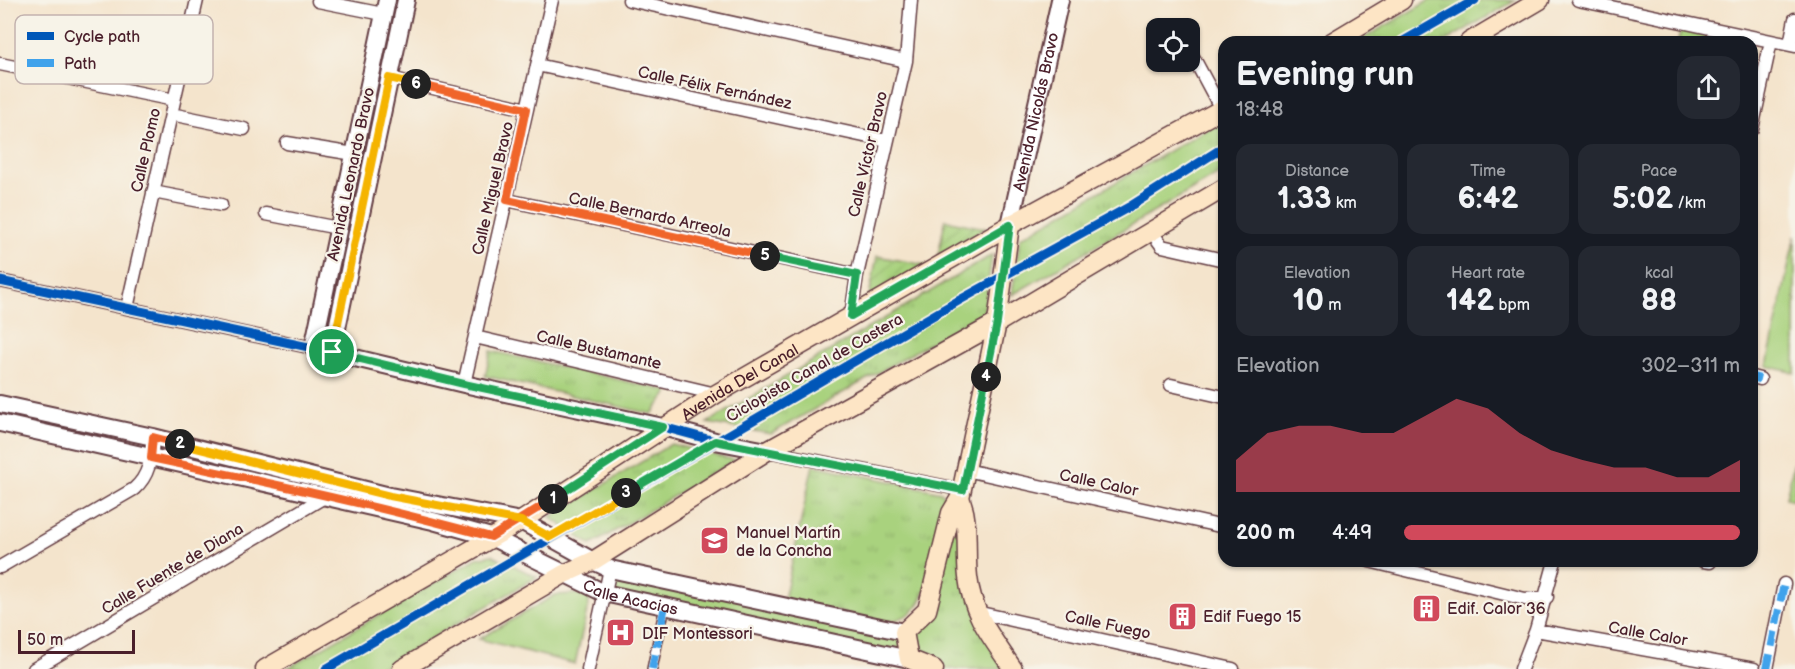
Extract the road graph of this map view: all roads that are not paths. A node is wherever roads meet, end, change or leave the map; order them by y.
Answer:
1 (197, 0) edge
2 (406, 0) edge
3 (552, 0) edge
4 (630, 0) edge
5 (911, 0) edge
6 (1060, 0) edge
7 (1402, 0) edge
8 (1540, 0) edge
9 (1578, 0) edge
10 (318, 1) edge
11 (385, 7) edge
12 (194, 15) edge
13 (1795, 19) edge
14 (1342, 36) edge
15 (1479, 36) edge
16 (1753, 36) edge
17 (1758, 37) edge
18 (1772, 40) junction
19 (1792, 45) edge
20 (906, 61) junction
21 (0, 64) edge
22 (537, 65) junction
23 (15, 67) edge
24 (1200, 68) edge
25 (389, 78) junction
26 (97, 84) edge
27 (178, 84) edge
28 (1218, 99) edge
29 (174, 100) junction
30 (1758, 102) edge
31 (526, 109) junction
32 (1218, 111) edge
33 (171, 114) junction
34 (244, 129) dead end
35 (887, 141) junction
36 (287, 143) dead end
37 (354, 154) junction
38 (153, 192) junction
39 (1218, 192) edge
40 (507, 200) junction
41 (221, 205) dead end
42 (267, 214) dead end
43 (1010, 225) junction
44 (338, 228) junction
45 (1152, 231) junction
46 (1218, 259) edge
47 (857, 275) junction
48 (0, 281) edge
49 (127, 308) junction
50 (851, 316) junction
51 (997, 323) junction
52 (475, 338) junction
53 (313, 348) junction
54 (332, 352) junction
55 (464, 384) junction
56 (1170, 385) dead end
57 (716, 394) junction
58 (1218, 396) edge
59 (0, 404) edge
60 (0, 423) edge
61 (663, 427) junction
62 (153, 437) junction
63 (767, 451) junction
64 (151, 458) junction
65 (966, 470) junction
66 (962, 494) junction
67 (326, 496) junction
68 (521, 521) junction
69 (1218, 526) edge
70 (491, 537) junction
71 (593, 561) junction
72 (0, 567) edge
73 (1394, 567) edge
74 (1554, 567) edge
75 (610, 568) junction
76 (564, 574) junction
77 (1784, 584) dead end
78 (604, 593) junction
79 (1546, 597) junction
80 (665, 606) junction
81 (976, 612) junction
82 (1536, 630) junction
83 (904, 632) junction
84 (909, 659) junction
85 (407, 668) edge
86 (34, 669) edge
87 (265, 669) edge
88 (588, 669) edge
89 (652, 669) edge
90 (934, 669) edge
91 (1013, 669) edge
92 (1233, 669) edge
93 (1521, 669) edge
94 (1754, 669) edge
95 (1767, 669) edge

1 - 12 street, Calle Plomo
2 - 25 street, Avenida Leonardo Bravo
3 - 22 street, Calle Miguel Bravo
4 - 20 street
5 - 20 street, Calle Víctor Bravo
6 - 43 street, Avenida Nicolás Bravo
7 - 14 main road
8 - 15 main road
9 - 16 street
10 - 11 street
11 - 37 street, Avenida Leonardo Bravo
13 - 19 street
17 - 18 street
18 - 19 street
18 - 30 street
20 - 35 street, Calle Víctor Bravo
21 - 23 street
22 - 31 street, Calle Miguel Bravo
22 - 35 street, Calle Félix Fernández
24 - 28 street
25 - 31 street
25 - 54 street, Avenida Leonardo Bravo
26 - 29 street
27 - 29 street, Calle Plomo
29 - 33 street, Calle Plomo
31 - 40 street, Calle Miguel Bravo
32 - 43 main road, Avenida Del Canal
33 - 34 street
33 - 38 street, Calle Plomo
35 - 47 street, Calle Víctor Bravo
36 - 37 street
37 - 44 street, Avenida Leonardo Bravo
38 - 41 street
38 - 49 street, Calle Plomo
39 - 45 main road
40 - 47 street, Calle Bernardo Arreola
40 - 52 street, Calle Miguel Bravo
42 - 44 street
43 - 50 main road, Avenida Del Canal
43 - 51 main road
44 - 53 street, Avenida Leonardo Bravo
45 - 46 street
45 - 51 main road
47 - 50 street, Calle Víctor Bravo
48 - 49 street
49 - 53 street
50 - 57 main road, Avenida Del Canal
51 - 63 main road
51 - 65 main road
52 - 55 street, Calle Miguel Bravo
52 - 57 street, Calle Bustamante
53 - 54 street
54 - 55 street
55 - 61 street
56 - 58 street
57 - 61 main road, Avenida Del Canal
59 - 62 street, Calle Acacias
60 - 64 street, Calle Acacias
61 - 63 street
61 - 68 main road, Avenida Del Canal
62 - 64 street
62 - 68 street, Calle Acacias
63 - 66 street
63 - 71 main road
64 - 67 street, Calle Acacias
64 - 72 street
65 - 66 main road
65 - 69 street, Calle Calor
66 - 81 main road
66 - 83 main road
67 - 70 street, Calle Acacias
67 - 86 street, Calle Fuente de Diana
68 - 70 main road, Avenida Del Canal
68 - 71 street, Calle Acacias
70 - 76 street, Calle Acacias
70 - 87 main road, Avenida Del Canal
71 - 75 street, Calle Acacias
71 - 76 main road
73 - 79 street
74 - 79 street
75 - 78 street
75 - 83 street, Calle Acacias
76 - 78 street, Calle Acacias
76 - 85 main road
77 - 95 street
78 - 80 street, Calle Acacias
78 - 88 street
79 - 82 street
80 - 84 street, Calle Acacias
80 - 89 street
81 - 91 main road
81 - 92 street, Calle Fuego
82 - 93 street
82 - 94 street, Calle Calor
83 - 84 main road
84 - 90 main road

